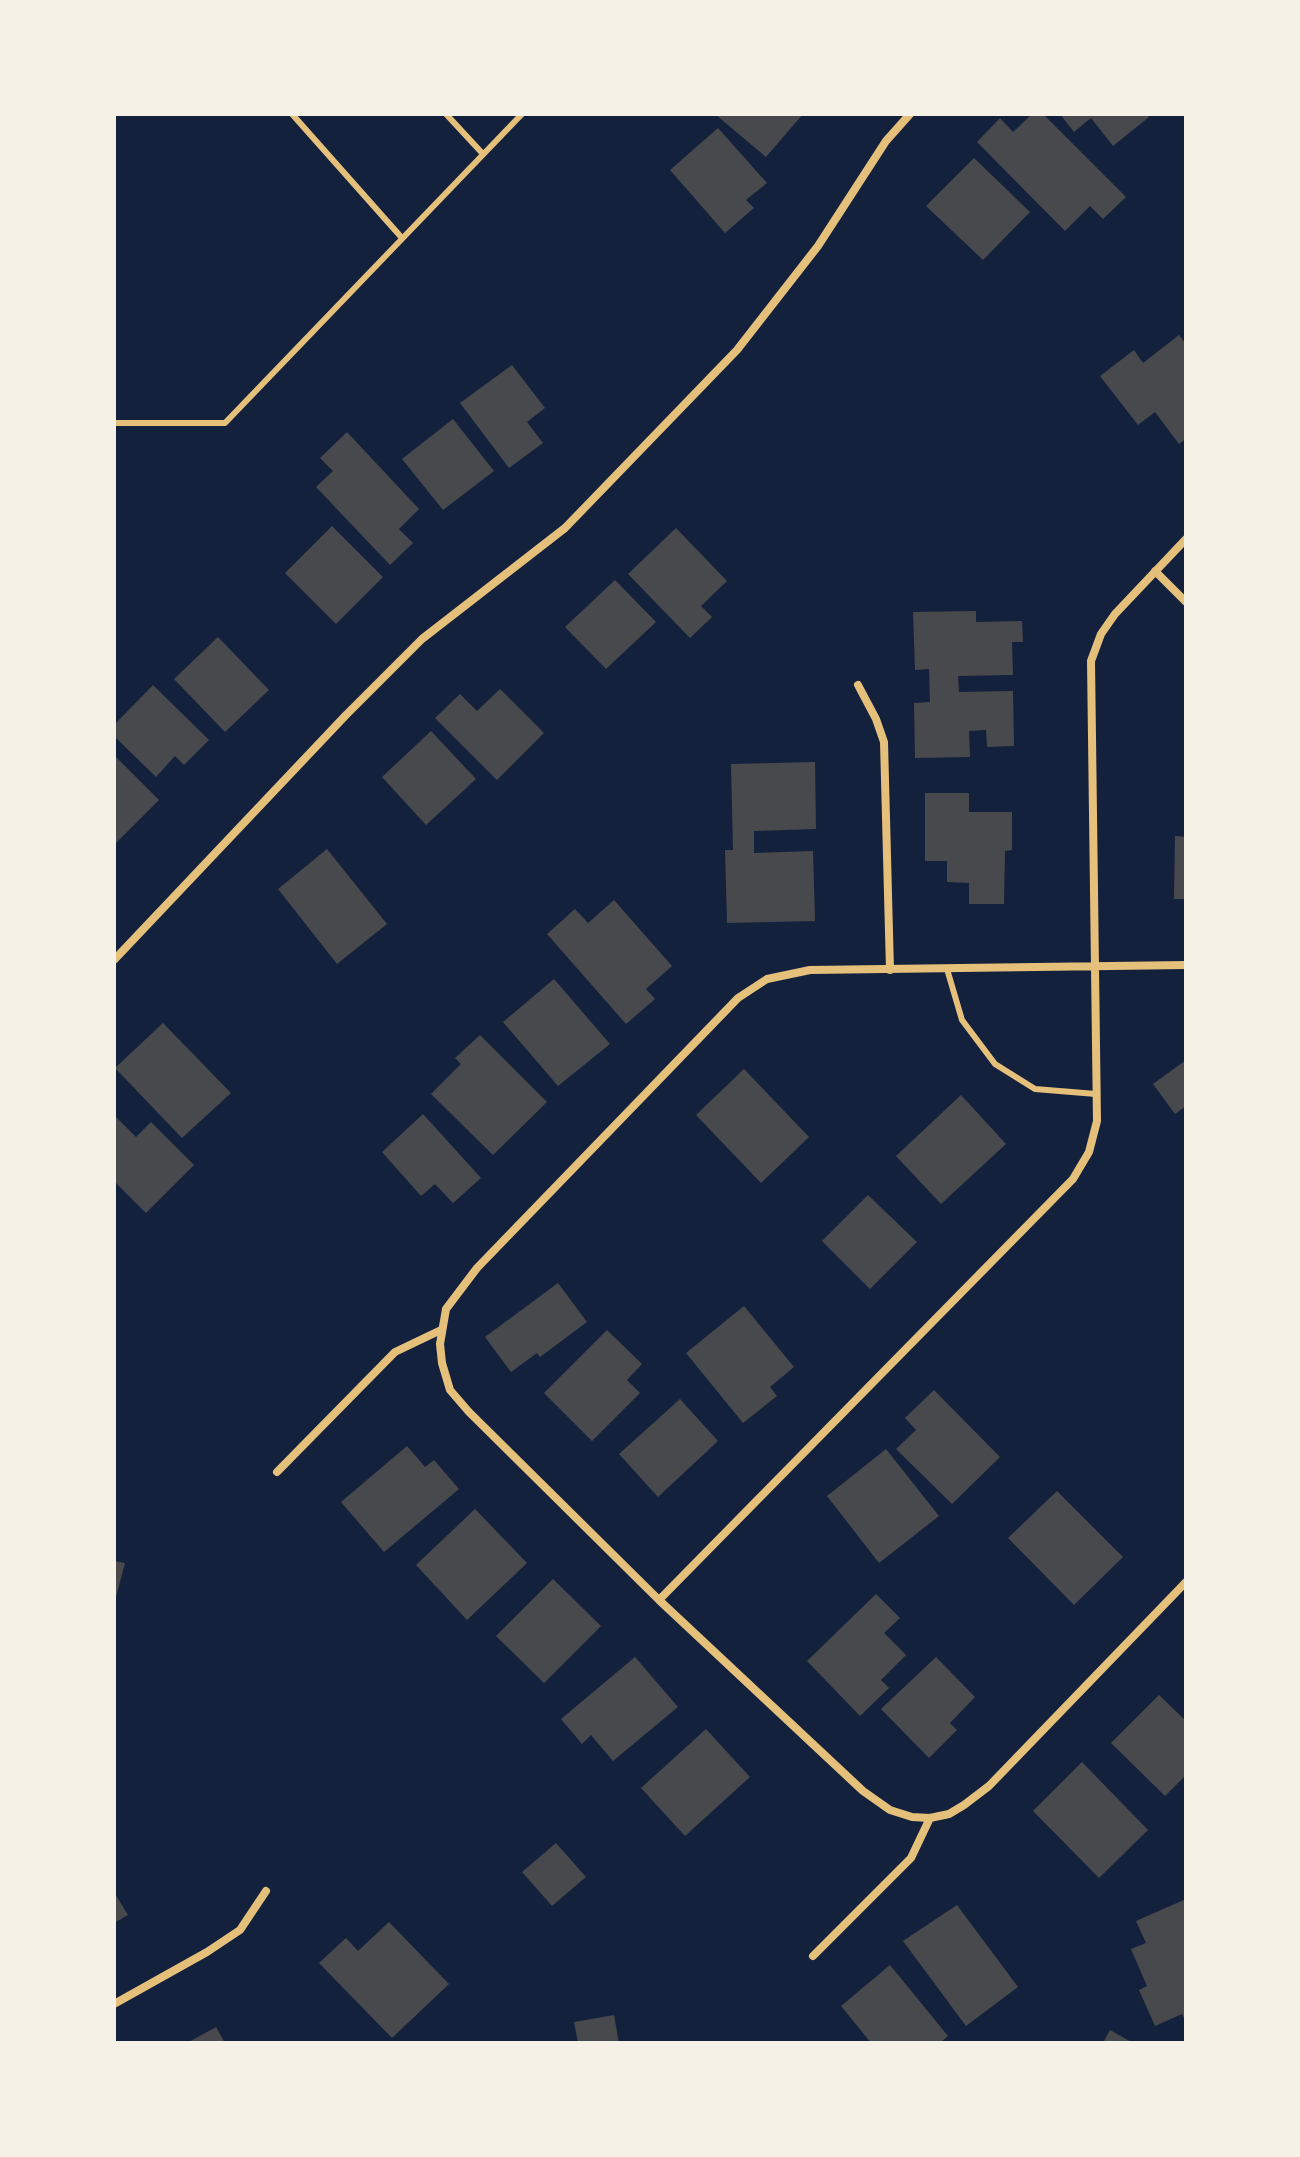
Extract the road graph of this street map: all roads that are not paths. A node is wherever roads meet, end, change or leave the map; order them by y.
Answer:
1 (292, 114) edge
2 (446, 114) edge
3 (522, 114) edge
4 (910, 114) edge
5 (483, 154) junction
6 (402, 238) junction
7 (114, 423) edge
8 (1186, 539) edge
9 (1155, 571) junction
10 (1186, 602) edge
11 (858, 685) dead end
12 (114, 960) edge
13 (1186, 965) edge
14 (1094, 967) junction
15 (947, 969) junction
16 (890, 970) junction
17 (1096, 1094) junction
18 (441, 1330) junction
19 (277, 1472) dead end
20 (1186, 1582) edge
21 (659, 1600) junction
22 (930, 1818) junction
23 (266, 1891) dead end
24 (813, 1956) dead end
25 (114, 2004) edge

1 - 6 lane
2 - 5 lane
3 - 5 lane
4 - 12 street
5 - 6 lane
6 - 7 lane
8 - 9 street
9 - 10 street
9 - 14 street
11 - 16 street
13 - 14 street
14 - 15 street
14 - 17 street
15 - 16 street
15 - 17 lane
16 - 18 street
17 - 21 street
18 - 19 street
18 - 21 street
20 - 22 street
21 - 22 street
22 - 24 street
23 - 25 street

